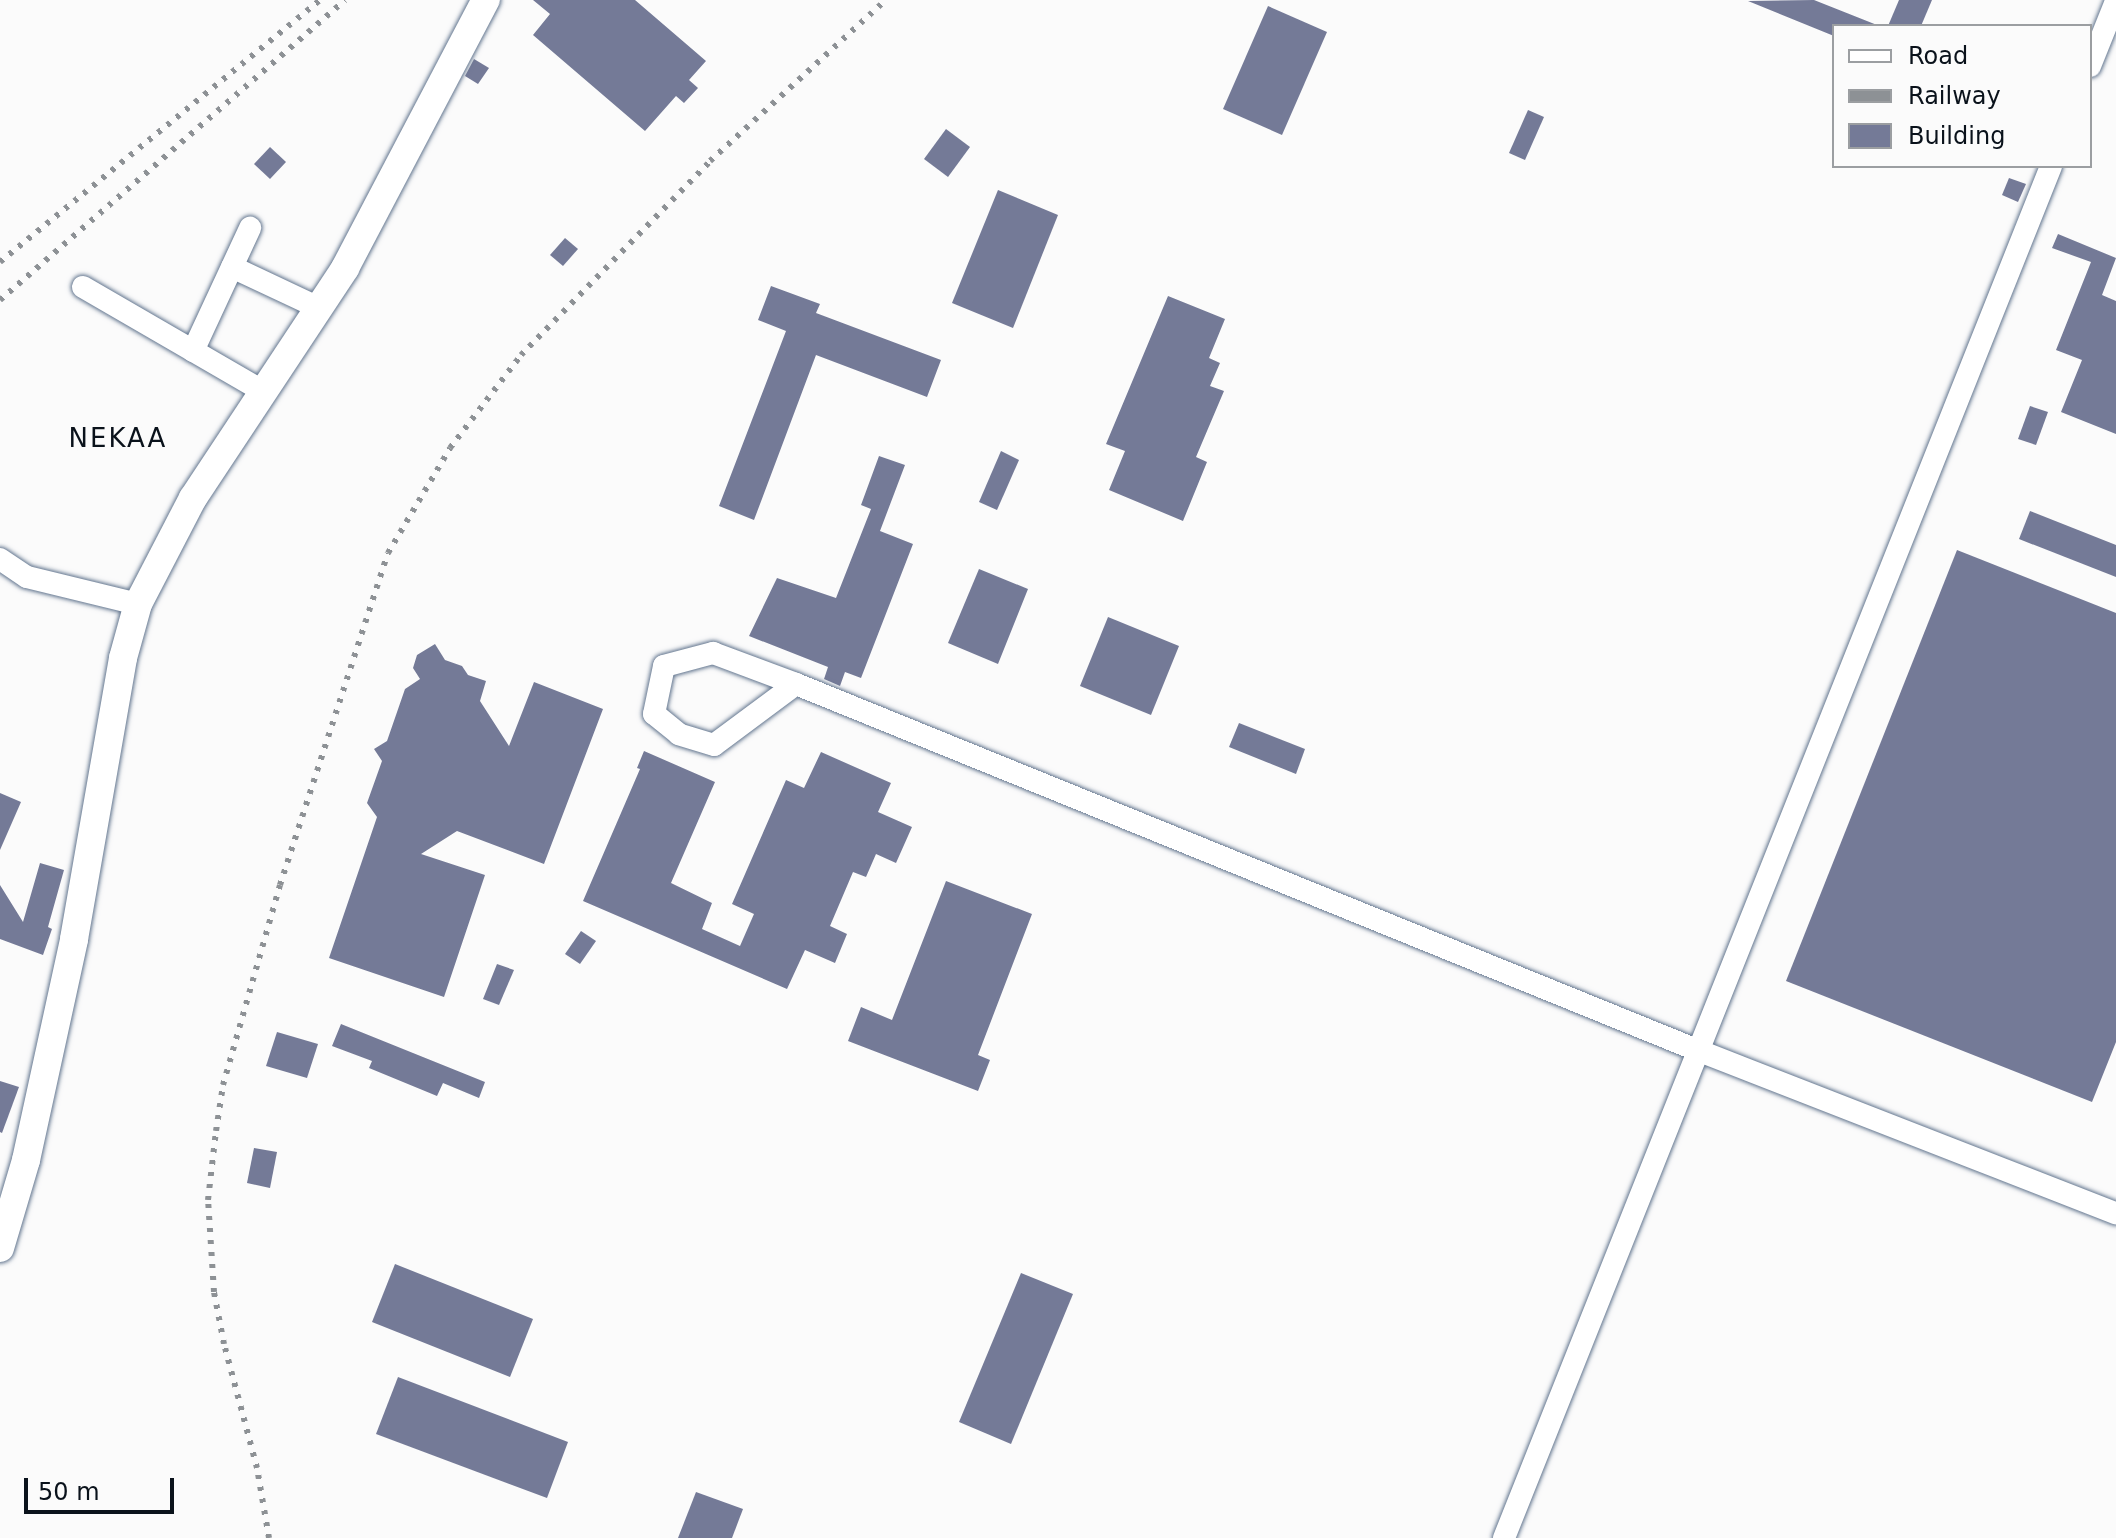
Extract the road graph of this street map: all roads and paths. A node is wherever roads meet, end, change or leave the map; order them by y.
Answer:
1 (486, 0) edge
2 (2116, 1) edge
3 (2092, 61) edge
4 (2050, 168) edge
5 (250, 228) dead end
6 (232, 267) junction
7 (83, 287) dead end
8 (319, 308) junction
9 (193, 351) junction
10 (264, 392) junction
11 (0, 559) edge
12 (138, 604) junction
13 (796, 684) junction
14 (1697, 1050) junction
15 (2116, 1213) edge
16 (0, 1248) edge
17 (1504, 1538) edge

1 - 8 street
2 - 3 street
4 - 14 street
5 - 6 street
6 - 8 street
6 - 9 street
7 - 9 street
8 - 10 street
9 - 10 street
10 - 12 street
11 - 12 street
12 - 16 street
13 - 13 street
13 - 14 street
14 - 15 street
14 - 17 street

